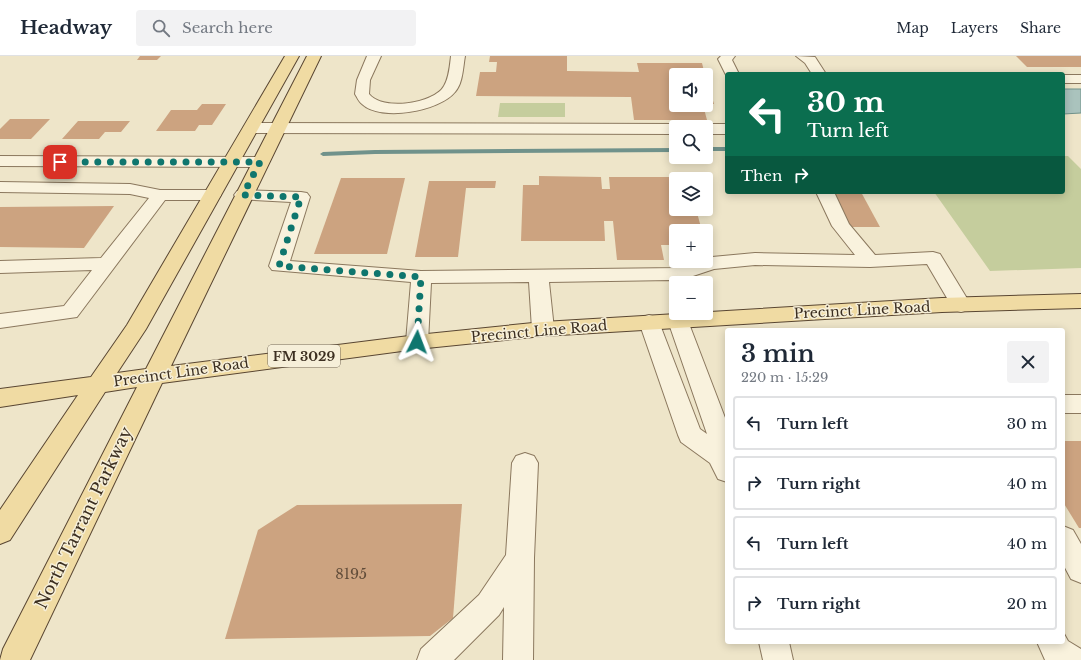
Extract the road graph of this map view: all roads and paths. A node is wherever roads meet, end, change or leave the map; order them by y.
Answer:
1 (292, 56) edge
2 (314, 56) edge
3 (374, 56) edge
4 (458, 56) edge
5 (728, 56) edge
6 (803, 56) edge
7 (731, 72) edge
8 (818, 72) edge
9 (1065, 79) edge
10 (1081, 79) edge
11 (251, 128) junction
12 (277, 128) junction
13 (669, 129) edge
14 (713, 129) edge
15 (725, 129) edge
16 (0, 162) edge
17 (231, 162) junction
18 (260, 162) junction
19 (0, 187) edge
20 (826, 194) edge
21 (160, 195) junction
22 (212, 195) junction
23 (243, 195) junction
24 (870, 261) junction
25 (106, 264) junction
26 (0, 267) edge
27 (684, 276) edge
28 (421, 277) junction
29 (539, 277) junction
30 (669, 278) edge
31 (1081, 301) edge
32 (961, 305) junction
33 (713, 317) edge
34 (669, 320) edge
35 (690, 320) edge
36 (0, 322) edge
37 (649, 322) junction
38 (543, 329) junction
39 (417, 342) junction
40 (155, 375) junction
41 (99, 383) junction
42 (0, 398) edge
43 (1065, 404) edge
44 (1081, 404) edge
45 (724, 461) edge
46 (525, 463) dead end
47 (0, 532) edge
48 (1065, 541) edge
49 (520, 558) junction
50 (1080, 567) edge
51 (774, 644) edge
52 (1053, 644) edge
53 (14, 660) edge
54 (432, 660) edge
55 (518, 660) edge
56 (778, 660) edge
57 (1070, 660) edge

1 - 11 main road
2 - 12 main road, North Tarrant Parkway
3 - 4 street
5 - 7 street
6 - 8 street
9 - 10 street
11 - 12 street
11 - 17 main road
12 - 13 street
12 - 18 main road, North Tarrant Parkway
14 - 15 street
16 - 17 street
17 - 18 street
17 - 22 main road
18 - 23 main road, North Tarrant Parkway
19 - 21 street
20 - 24 street
21 - 22 street
21 - 25 street
22 - 41 main road
23 - 28 street
23 - 40 main road, North Tarrant Parkway
24 - 27 street
24 - 32 street
25 - 26 street
25 - 36 street
28 - 29 street
28 - 39 street
29 - 30 street
29 - 38 street
31 - 32 main road, Precinct Line Road / FM 3029
32 - 33 main road, Precinct Line Road / FM 3029
34 - 37 main road, Precinct Line Road / FM 3029
35 - 45 street
37 - 38 main road, Precinct Line Road / FM 3029
37 - 45 street
38 - 39 main road, Precinct Line Road / FM 3029
39 - 40 main road, Precinct Line Road / FM 3029
40 - 41 main road, Precinct Line Road / FM 3029
40 - 53 main road, North Tarrant Parkway
41 - 42 main road, Precinct Line Road / FM 3029
41 - 47 main road
43 - 44 street
46 - 49 street
48 - 50 street
49 - 54 street
49 - 55 street
51 - 56 street
52 - 57 street

